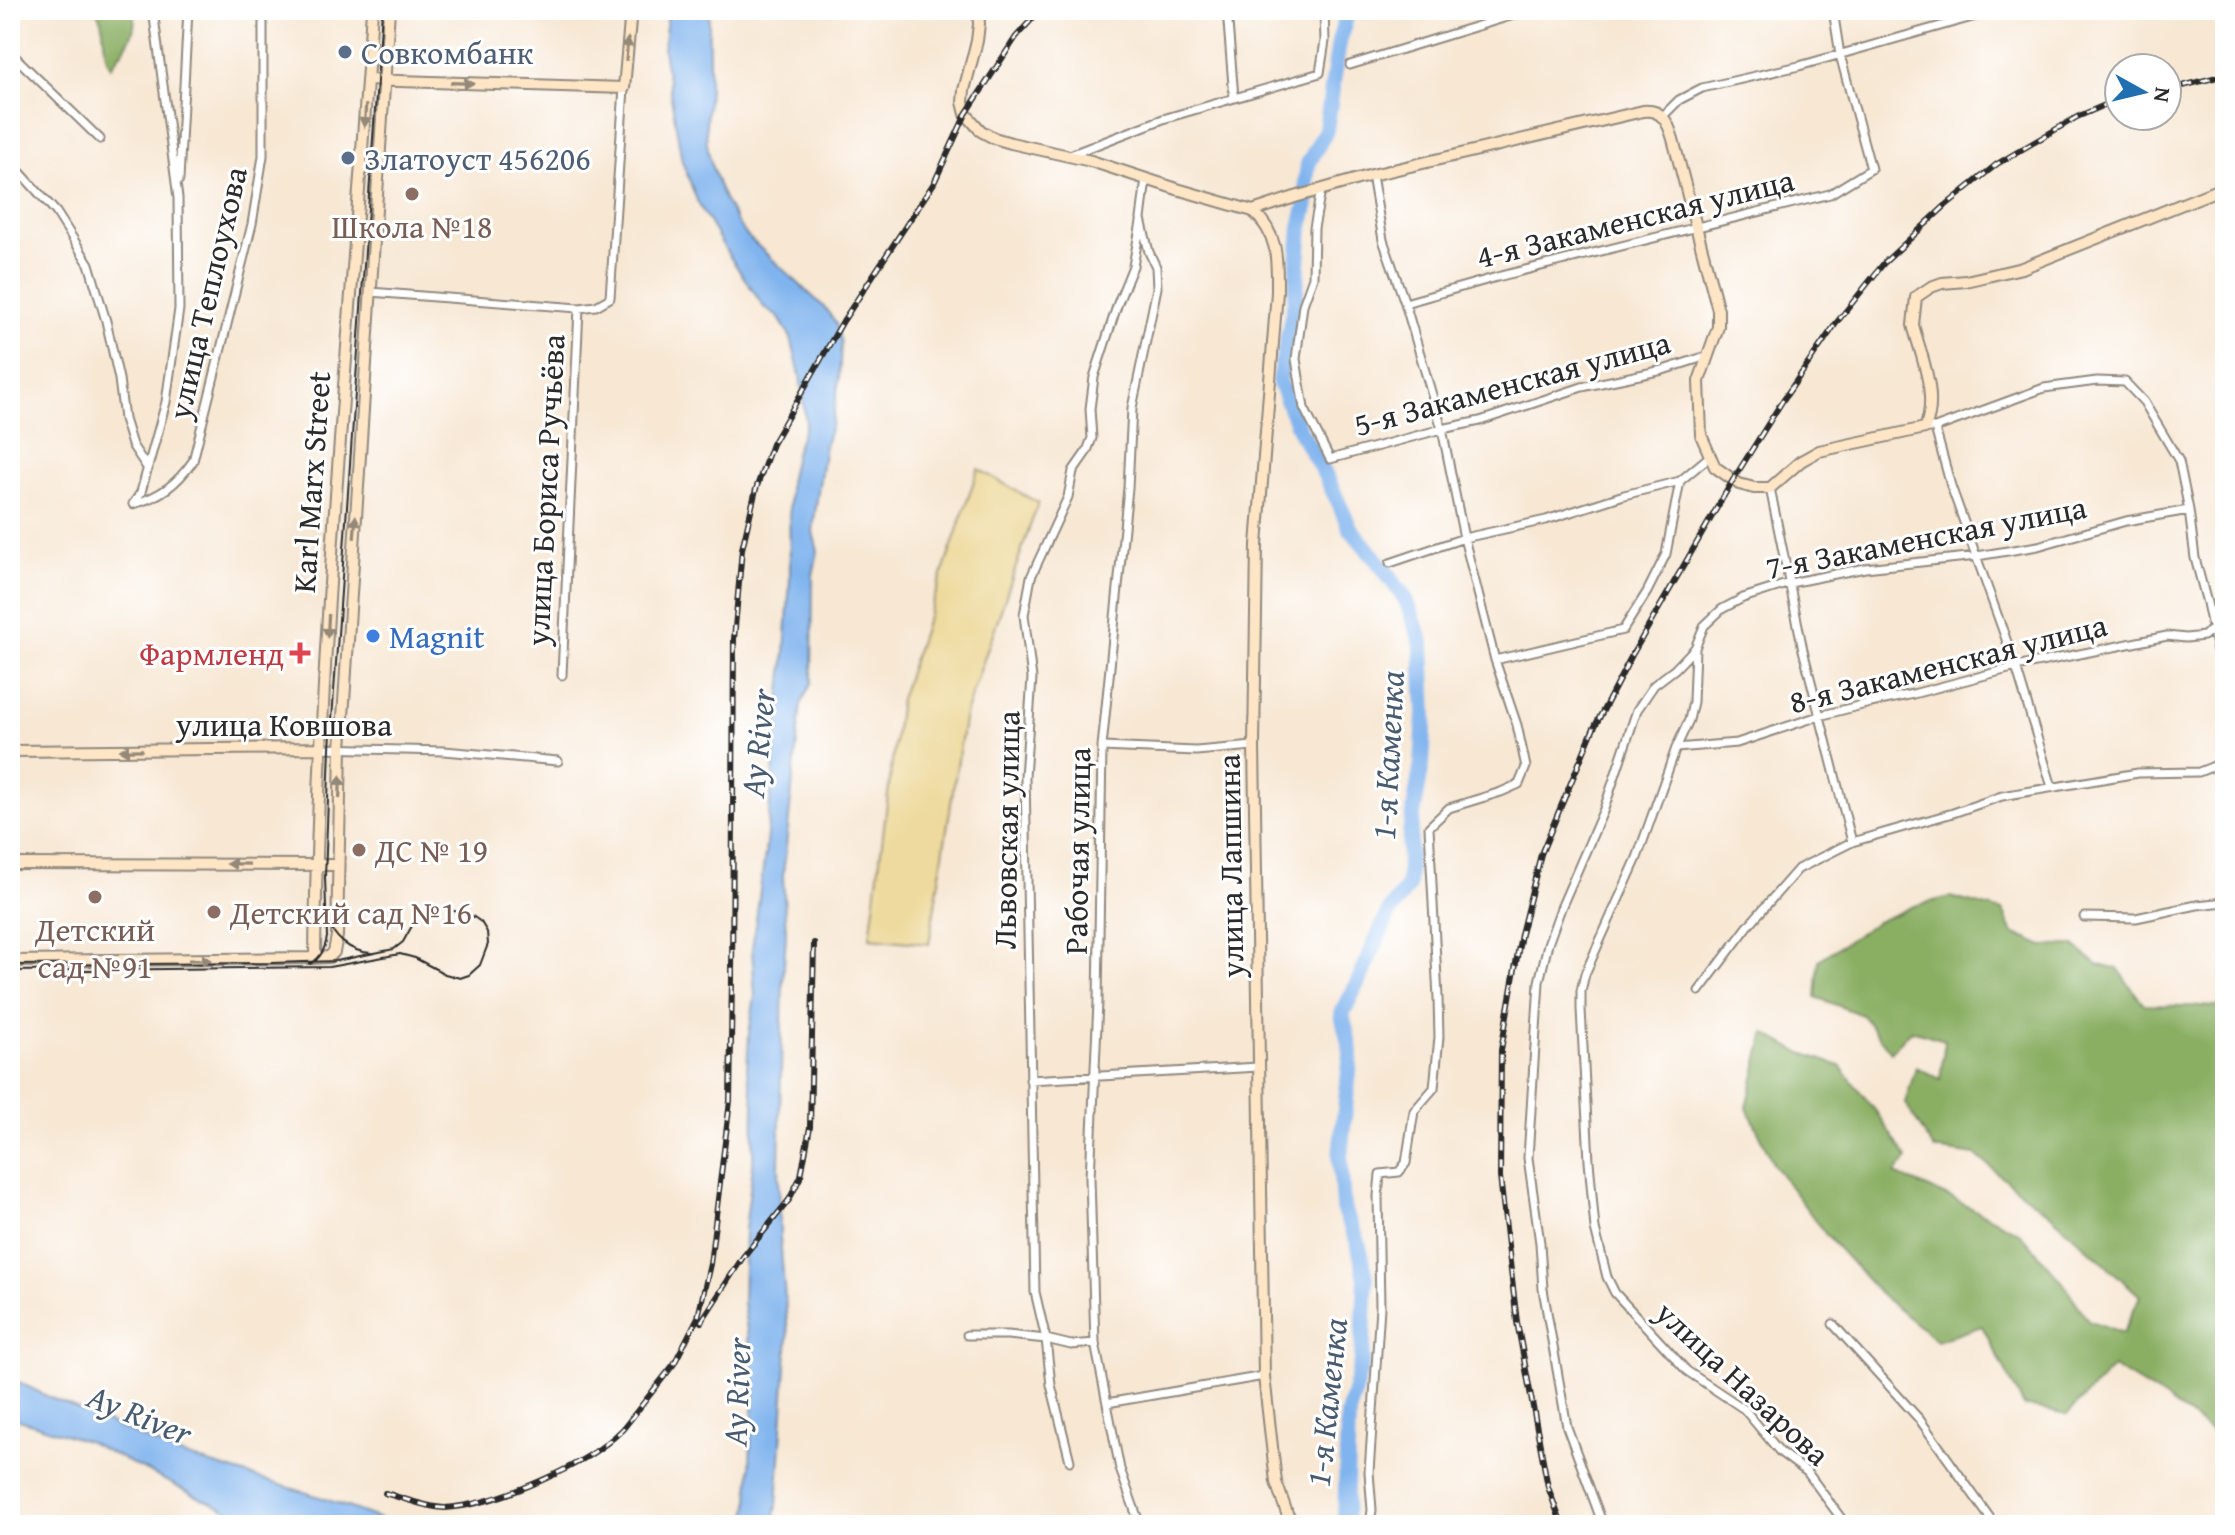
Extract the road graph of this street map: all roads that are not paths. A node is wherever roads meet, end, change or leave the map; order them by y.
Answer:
1 (153, 10) edge
2 (188, 10) edge
3 (263, 10) edge
4 (372, 10) edge
5 (389, 10) edge
6 (631, 10) edge
7 (978, 10) edge
8 (1227, 10) edge
9 (1324, 10) edge
10 (1530, 10) edge
11 (1833, 10) edge
12 (1997, 10) edge
13 (10, 52) edge
14 (1840, 55) junction
15 (1350, 65) dead end
16 (367, 80) junction
17 (384, 80) junction
18 (624, 88) junction
19 (1234, 98) junction
20 (1663, 116) junction
21 (100, 139) dead end
22 (1069, 155) junction
23 (10, 161) edge
24 (1372, 175) junction
25 (1146, 179) junction
26 (2225, 187) edge
27 (1321, 190) junction
28 (178, 198) junction
29 (1253, 211) junction
30 (1141, 219) junction
31 (1698, 228) junction
32 (370, 292) junction
33 (1405, 303) junction
34 (579, 308) junction
35 (1707, 356) junction
36 (1930, 428) junction
37 (1442, 429) junction
38 (1710, 456) junction
39 (148, 469) junction
40 (1680, 481) junction
41 (1770, 488) junction
42 (2189, 510) junction
43 (1464, 538) junction
44 (1977, 556) junction
45 (1390, 563) dead end
46 (1790, 583) junction
47 (2225, 617) edge
48 (2213, 630) junction
49 (1695, 648) junction
50 (1495, 660) junction
51 (2016, 667) junction
52 (562, 675) dead end
53 (2225, 689) edge
54 (1819, 716) junction
55 (1254, 746) junction
56 (1102, 747) junction
57 (321, 748) junction
58 (341, 748) junction
59 (1676, 748) junction
60 (10, 751) edge
61 (2225, 758) edge
62 (558, 761) dead end
63 (2052, 787) junction
64 (1852, 842) junction
65 (10, 864) edge
66 (316, 865) junction
67 (338, 865) junction
68 (2225, 902) edge
69 (2084, 917) dead end
70 (315, 958) junction
71 (10, 961) edge
72 (1699, 991) dead end
73 (1259, 1067) junction
74 (1095, 1078) junction
75 (1030, 1080) junction
76 (1833, 1324) dead end
77 (967, 1335) dead end
78 (1046, 1339) junction
79 (1095, 1343) junction
80 (1264, 1376) junction
81 (1107, 1403) junction
82 (1070, 1461) dead end
83 (1286, 1520) edge
84 (1140, 1525) edge
85 (1298, 1525) edge
86 (1370, 1525) edge
87 (1603, 1525) edge
88 (1846, 1525) edge
89 (1995, 1525) edge

1 - 28 street
2 - 28 street
3 - 39 street, улица Теплоухова
4 - 16 street, Karl Marx Street
5 - 17 street, Karl Marx Street
18 -> 6 street
7 - 22 street
8 - 19 street
9 - 19 street
10 - 15 street
11 - 14 street
12 - 14 street
13 - 21 street
14 - 20 street
14 - 31 street, 4-я Закаменская улица
16 - 17 street
16 -> 57 street, Karl Marx Street
17 -> 18 street
17 - 32 street, Karl Marx Street
18 - 34 street
19 - 22 street
20 - 24 street
20 - 31 street
22 - 25 street
23 - 39 street
24 - 27 street
24 - 33 street
25 - 29 street
25 - 30 street, Рабочая улица
26 - 36 street
27 - 29 street
27 - 37 street, 5-я Закаменская улица
28 - 39 street
29 - 55 street, улица Лапшина
30 - 56 street, Рабочая улица
30 - 75 street, Львовская улица
31 - 33 street, 4-я Закаменская улица
31 - 35 street
32 - 34 street
58 -> 32 street, Karl Marx Street
33 - 37 street
34 - 52 street, улица Бориса Ручьёва
35 - 37 street, 5-я Закаменская улица
35 - 38 street
36 - 41 street
36 - 42 street
36 - 44 street
37 - 43 street
38 - 40 street
38 - 41 street
40 - 43 street
40 - 50 street
41 - 46 street
42 - 44 street, 7-я Закаменская улица
42 - 48 street
43 - 45 street
43 - 50 street
44 - 46 street, 7-я Закаменская улица
44 - 51 street
46 - 49 street, 7-я Закаменская улица
46 - 54 street
47 - 48 street
48 - 51 street, 8-я Закаменская улица
48 - 53 street
49 - 59 street
49 - 87 street, 7-я Закаменская улица
50 - 86 street
51 - 54 street, 8-я Закаменская улица
51 - 63 street
54 - 59 street, 8-я Закаменская улица
54 - 64 street
55 - 56 street
55 - 73 street, улица Лапшина
56 - 74 street, Рабочая улица
57 - 58 street, улица Ковшова
57 -> 60 street, улица Ковшова
57 - 66 street, Karl Marx Street
58 - 62 street, улица Ковшова
67 -> 58 street, Karl Marx Street
59 - 88 street, улица Назарова
61 - 63 street
63 - 64 street
64 - 72 street
66 -> 65 street
66 - 67 street
66 - 70 street, Karl Marx Street
67 - 70 street, Karl Marx Street
68 - 69 street
71 -> 70 street
73 - 74 street
73 - 80 street, улица Лапшина
74 - 75 street
74 - 79 street, Рабочая улица
75 - 78 street, Львовская улица
76 - 89 street
77 - 78 street
78 - 79 street
78 - 82 street, Львовская улица
79 - 81 street, Рабочая улица
80 - 81 street
80 - 83 street, улица Лапшина
81 - 84 street, Рабочая улица
83 - 85 street

